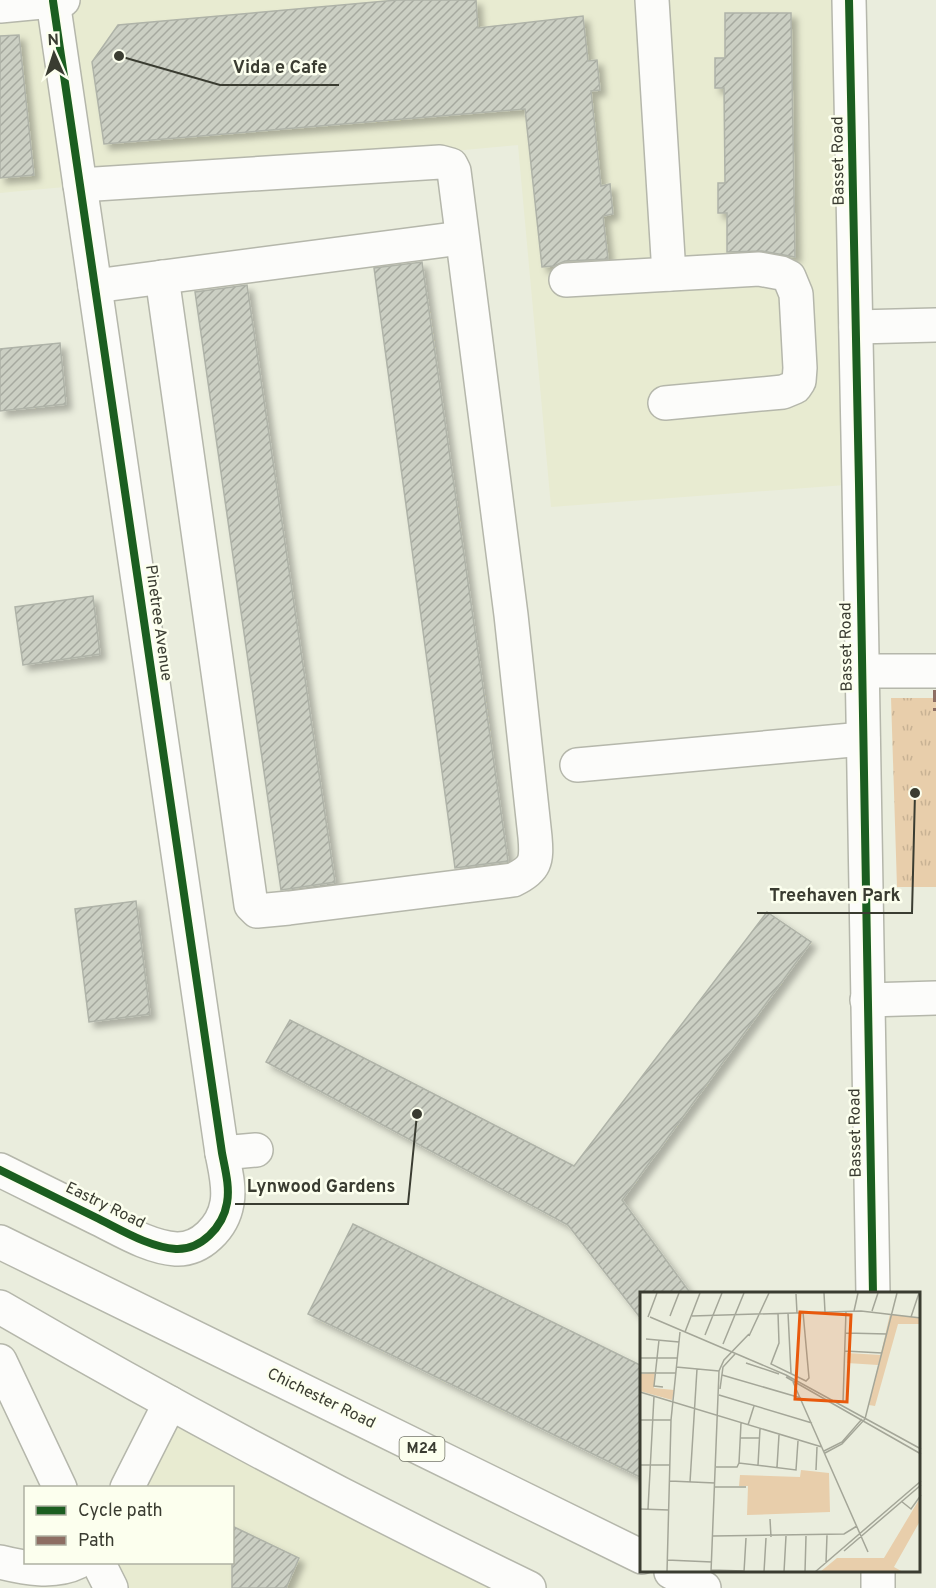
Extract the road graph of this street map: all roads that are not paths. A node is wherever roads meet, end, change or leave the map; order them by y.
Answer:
1 (58, 0) edge
2 (652, 0) edge
3 (849, 0) edge
4 (0, 6) edge
5 (80, 185) junction
6 (461, 238) junction
7 (669, 274) junction
8 (162, 277) junction
9 (566, 280) dead end
10 (95, 286) junction
11 (936, 325) edge
12 (856, 327) junction
13 (665, 403) dead end
14 (861, 671) junction
15 (936, 671) edge
16 (863, 739) junction
17 (577, 765) dead end
18 (936, 998) edge
19 (867, 1000) junction
20 (256, 1150) dead end
21 (222, 1153) junction
22 (0, 1170) edge
23 (0, 1242) edge
24 (202, 1242) joint
25 (873, 1292) edge
26 (0, 1307) edge
27 (0, 1361) edge
28 (170, 1403) junction
29 (59, 1486) edge
30 (128, 1486) edge
31 (640, 1556) edge
32 (0, 1562) edge
33 (76, 1564) edge
34 (99, 1564) edge
35 (673, 1573) edge
36 (111, 1588) edge
37 (529, 1588) edge
38 (704, 1588) edge

1 - 4 street
1 - 5 street, Pinetree Avenue
2 - 7 street
3 - 12 street, Basset Road
5 - 6 street
5 - 10 street, Pinetree Avenue
6 - 8 street
6 - 8 street
7 - 9 street
7 - 13 street
8 - 10 street
10 - 21 street, Pinetree Avenue
11 - 12 street
12 - 14 street, Basset Road
14 - 15 street
14 - 16 street, Basset Road
16 - 17 street
16 - 19 street, Basset Road
18 - 19 street
19 - 25 street, Basset Road
20 - 21 street
21 - 24 street, Pinetree Avenue
22 - 24 street, Eastry Road
23 - 31 street, Chichester Road / M24
26 - 28 street
27 - 29 street
28 - 30 street
28 - 37 street
32 - 33 street
34 - 36 street
35 - 38 street

